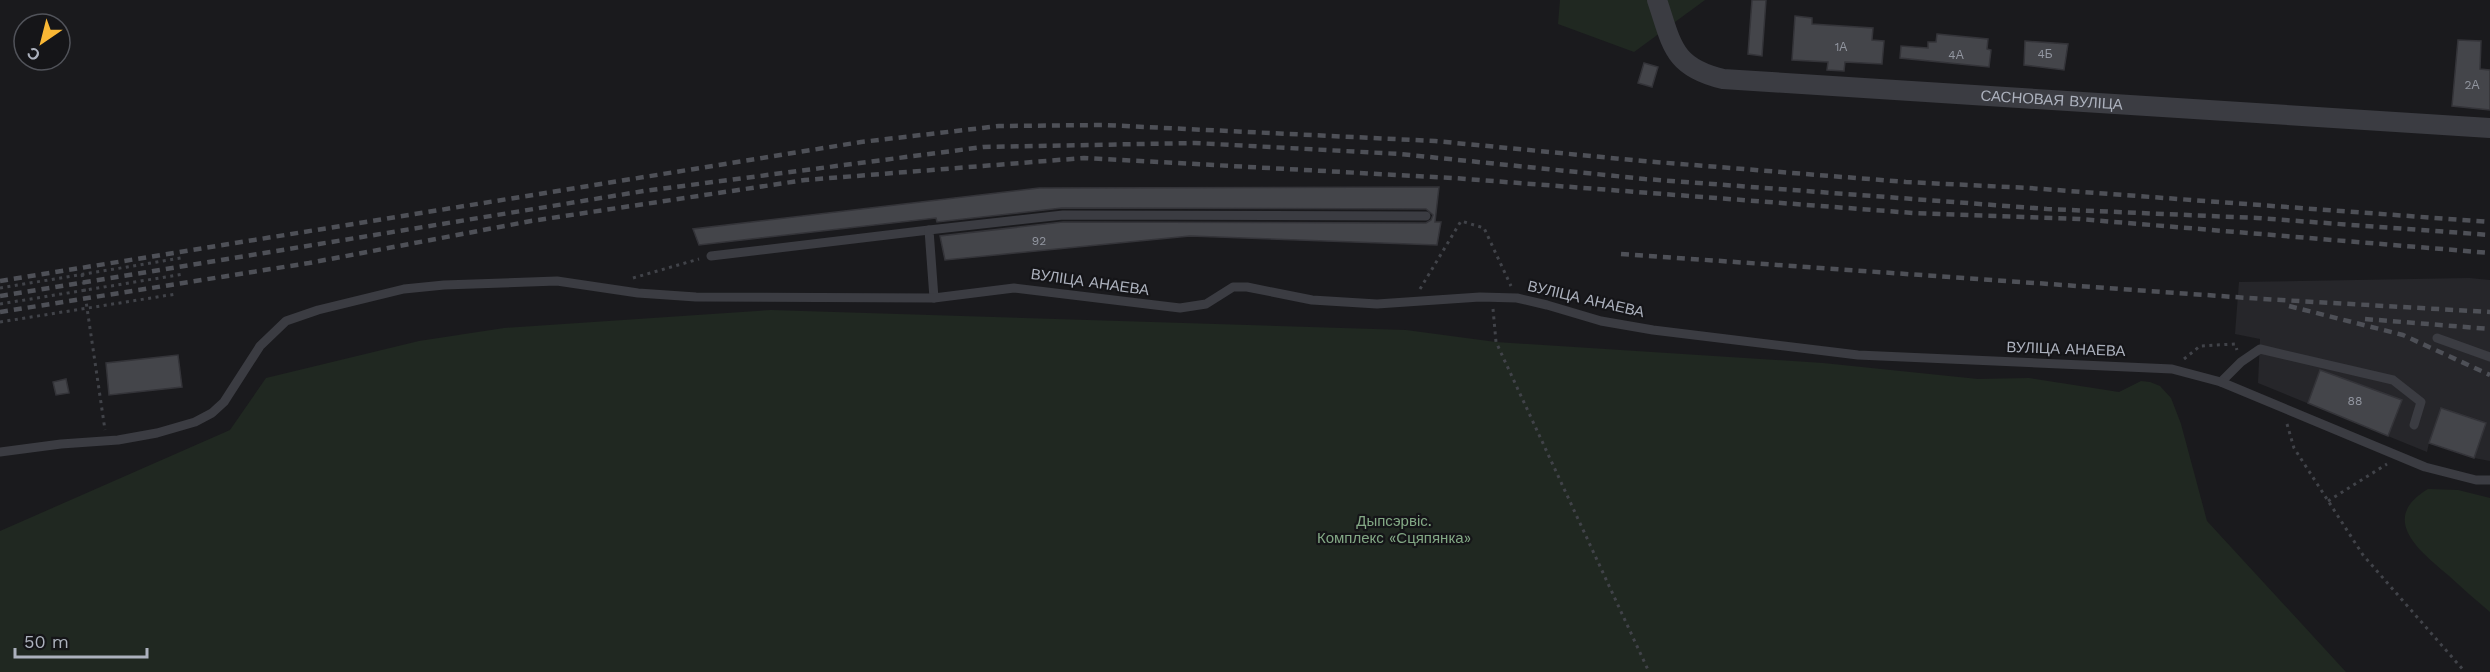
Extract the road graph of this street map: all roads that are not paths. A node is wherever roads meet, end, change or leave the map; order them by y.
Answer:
1 (1657, 0) edge
2 (2490, 128) edge
3 (1425, 216) dead end
4 (929, 230) junction
5 (711, 256) road end
6 (934, 298) junction
7 (2437, 338) dead end
8 (2490, 357) edge
9 (2221, 382) junction
10 (2414, 425) dead end
11 (0, 452) edge
12 (2490, 480) edge

1 - 2 street, САСНОВАЯ ВУЛІЦА
3 - 4 lane
4 - 5 lane
4 - 6 lane
6 - 9 lane, ВУЛІЦА АНАЕВА
6 - 11 lane, ВУЛІЦА АНАЕВА
7 - 8 lane
9 - 10 lane
9 - 12 lane, ВУЛІЦА АНАЕВА

